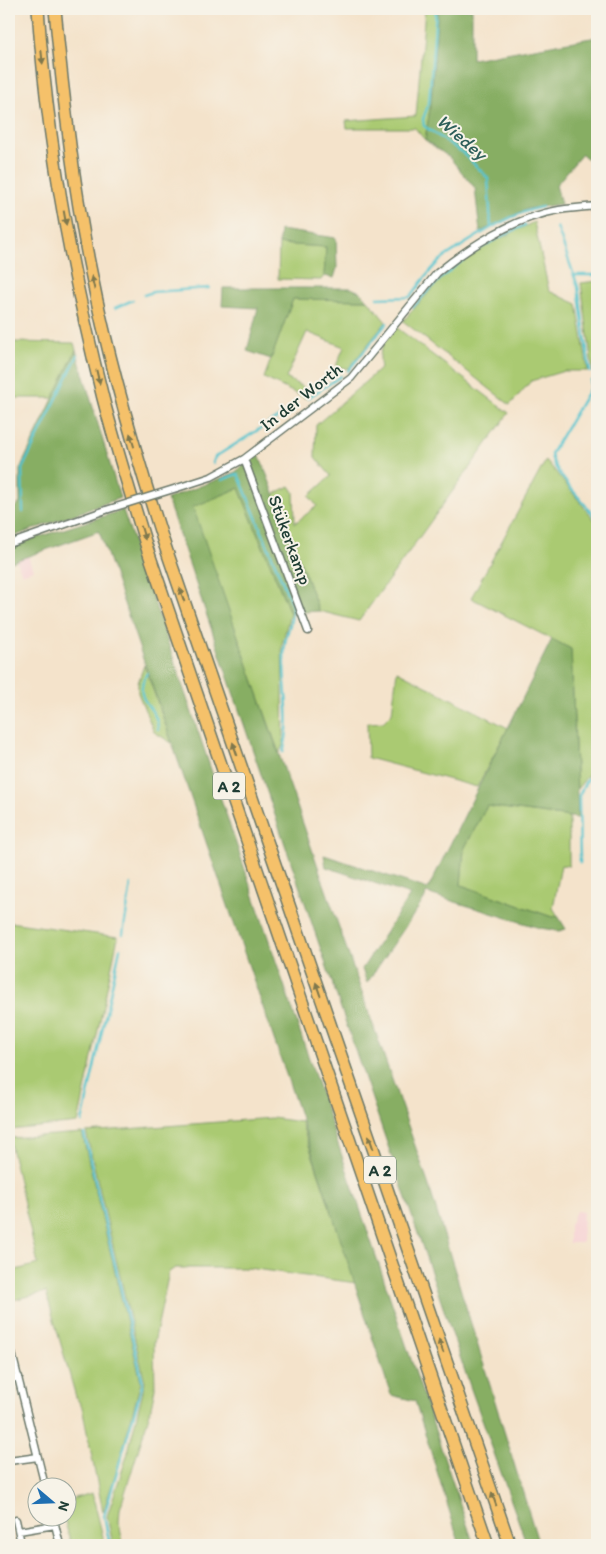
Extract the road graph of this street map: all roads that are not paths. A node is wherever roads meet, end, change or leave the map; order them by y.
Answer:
1 (38, 9) edge
2 (55, 9) edge
3 (597, 206) edge
4 (244, 459) junction
5 (9, 544) edge
6 (308, 631) dead end
7 (9, 1341) edge
8 (19, 1377) junction
9 (9, 1380) edge
10 (38, 1457) junction
11 (9, 1461) edge
12 (43, 1476) edge
13 (16, 1520) dead end
14 (48, 1526) edge
15 (55, 1526) edge
16 (19, 1530) junction
17 (21, 1542) dead end
18 (60, 1545) edge
19 (488, 1545) edge
20 (510, 1545) edge

1 -> 19 highway, A 2
20 -> 2 highway, A 2
3 - 4 street, In der Worth
4 - 5 street, In der Worth, bridge
4 - 6 street, Stükerkamp
7 - 8 street
8 - 9 street
8 - 10 street
10 - 11 street
10 - 12 street
13 - 16 street
14 - 16 street
15 - 18 street
16 - 17 street

